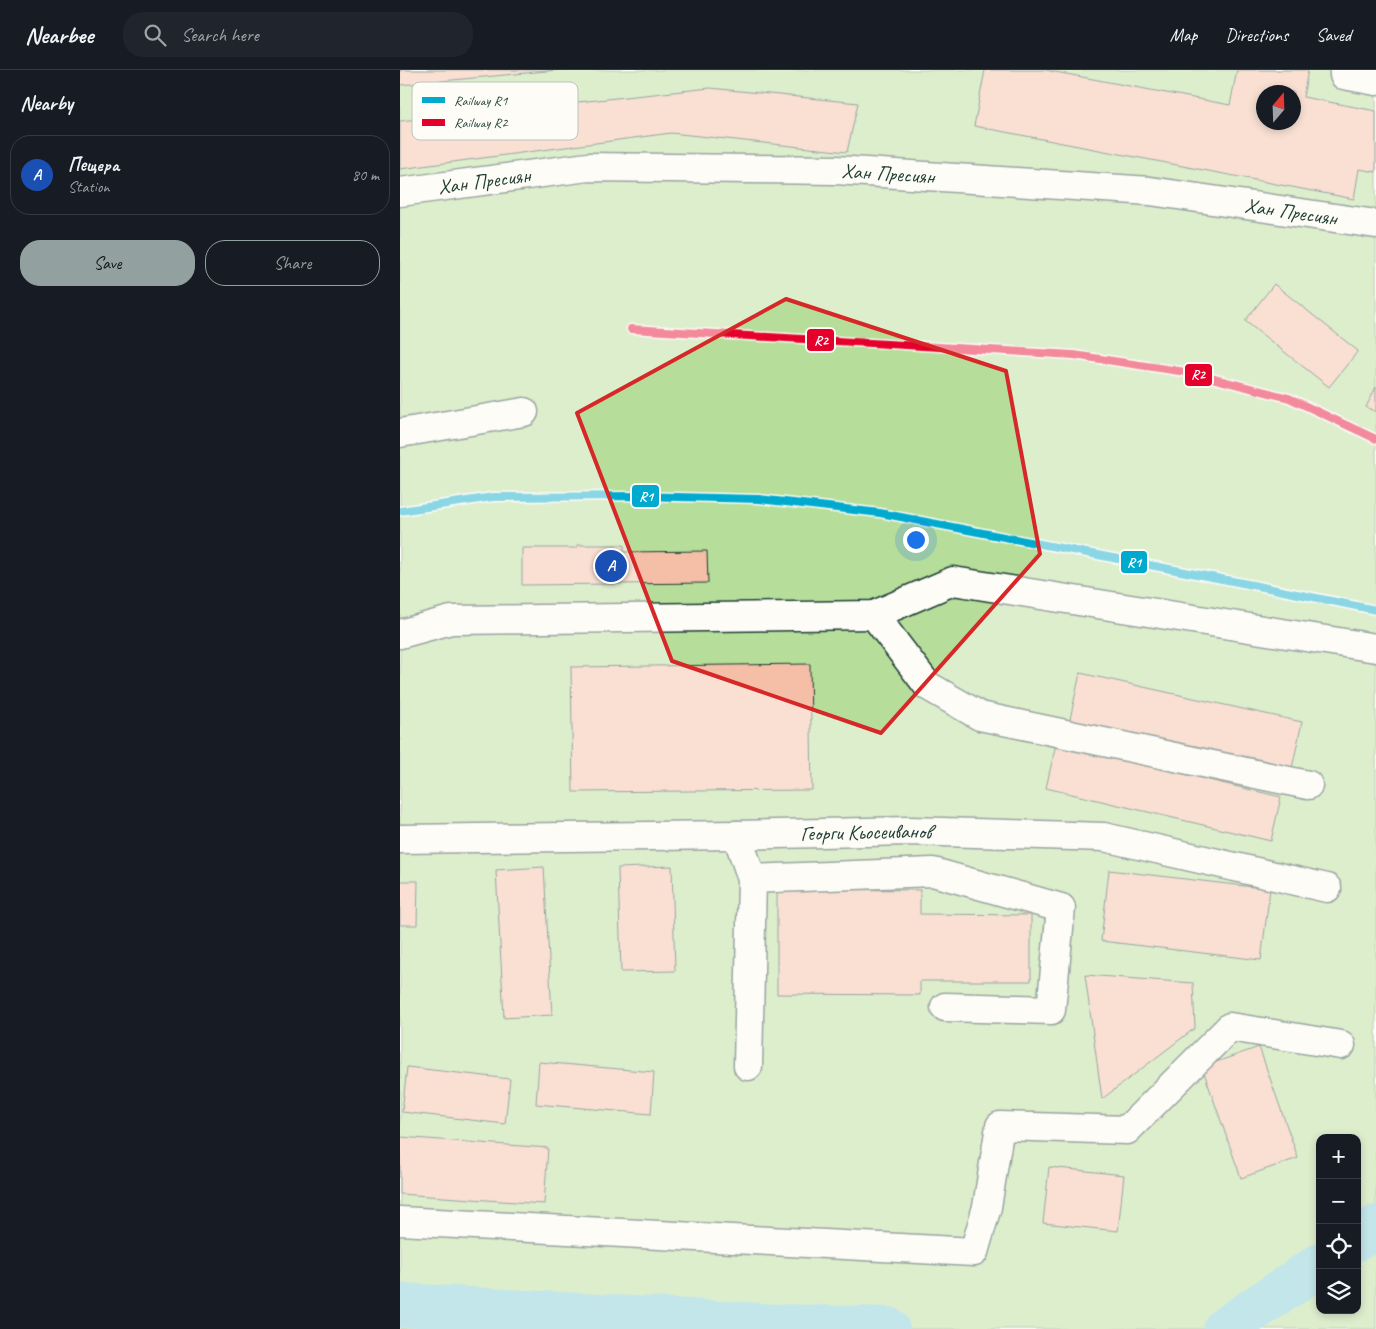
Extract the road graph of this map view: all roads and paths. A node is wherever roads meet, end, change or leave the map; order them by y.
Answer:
1 (1344, 70) edge
2 (1376, 81) edge
3 (400, 192) edge
4 (1376, 224) edge
5 (524, 412) dead end
6 (400, 433) edge
7 (874, 615) junction
8 (400, 634) edge
9 (1376, 648) edge
10 (1308, 785) dead end
11 (737, 835) junction
12 (400, 839) edge
13 (752, 879) junction
14 (1327, 888) dead end
15 (945, 1006) dead end
16 (1341, 1045) dead end
17 (748, 1066) dead end
18 (400, 1221) edge

1 - 2 street
3 - 4 street, Хан Пресиян
5 - 6 street
7 - 8 street
7 - 9 street
7 - 10 street
11 - 12 street, Георги Кьосеиванов
11 - 13 street
11 - 14 street, Георги Кьосеиванов
13 - 15 street
13 - 17 street
16 - 18 street

